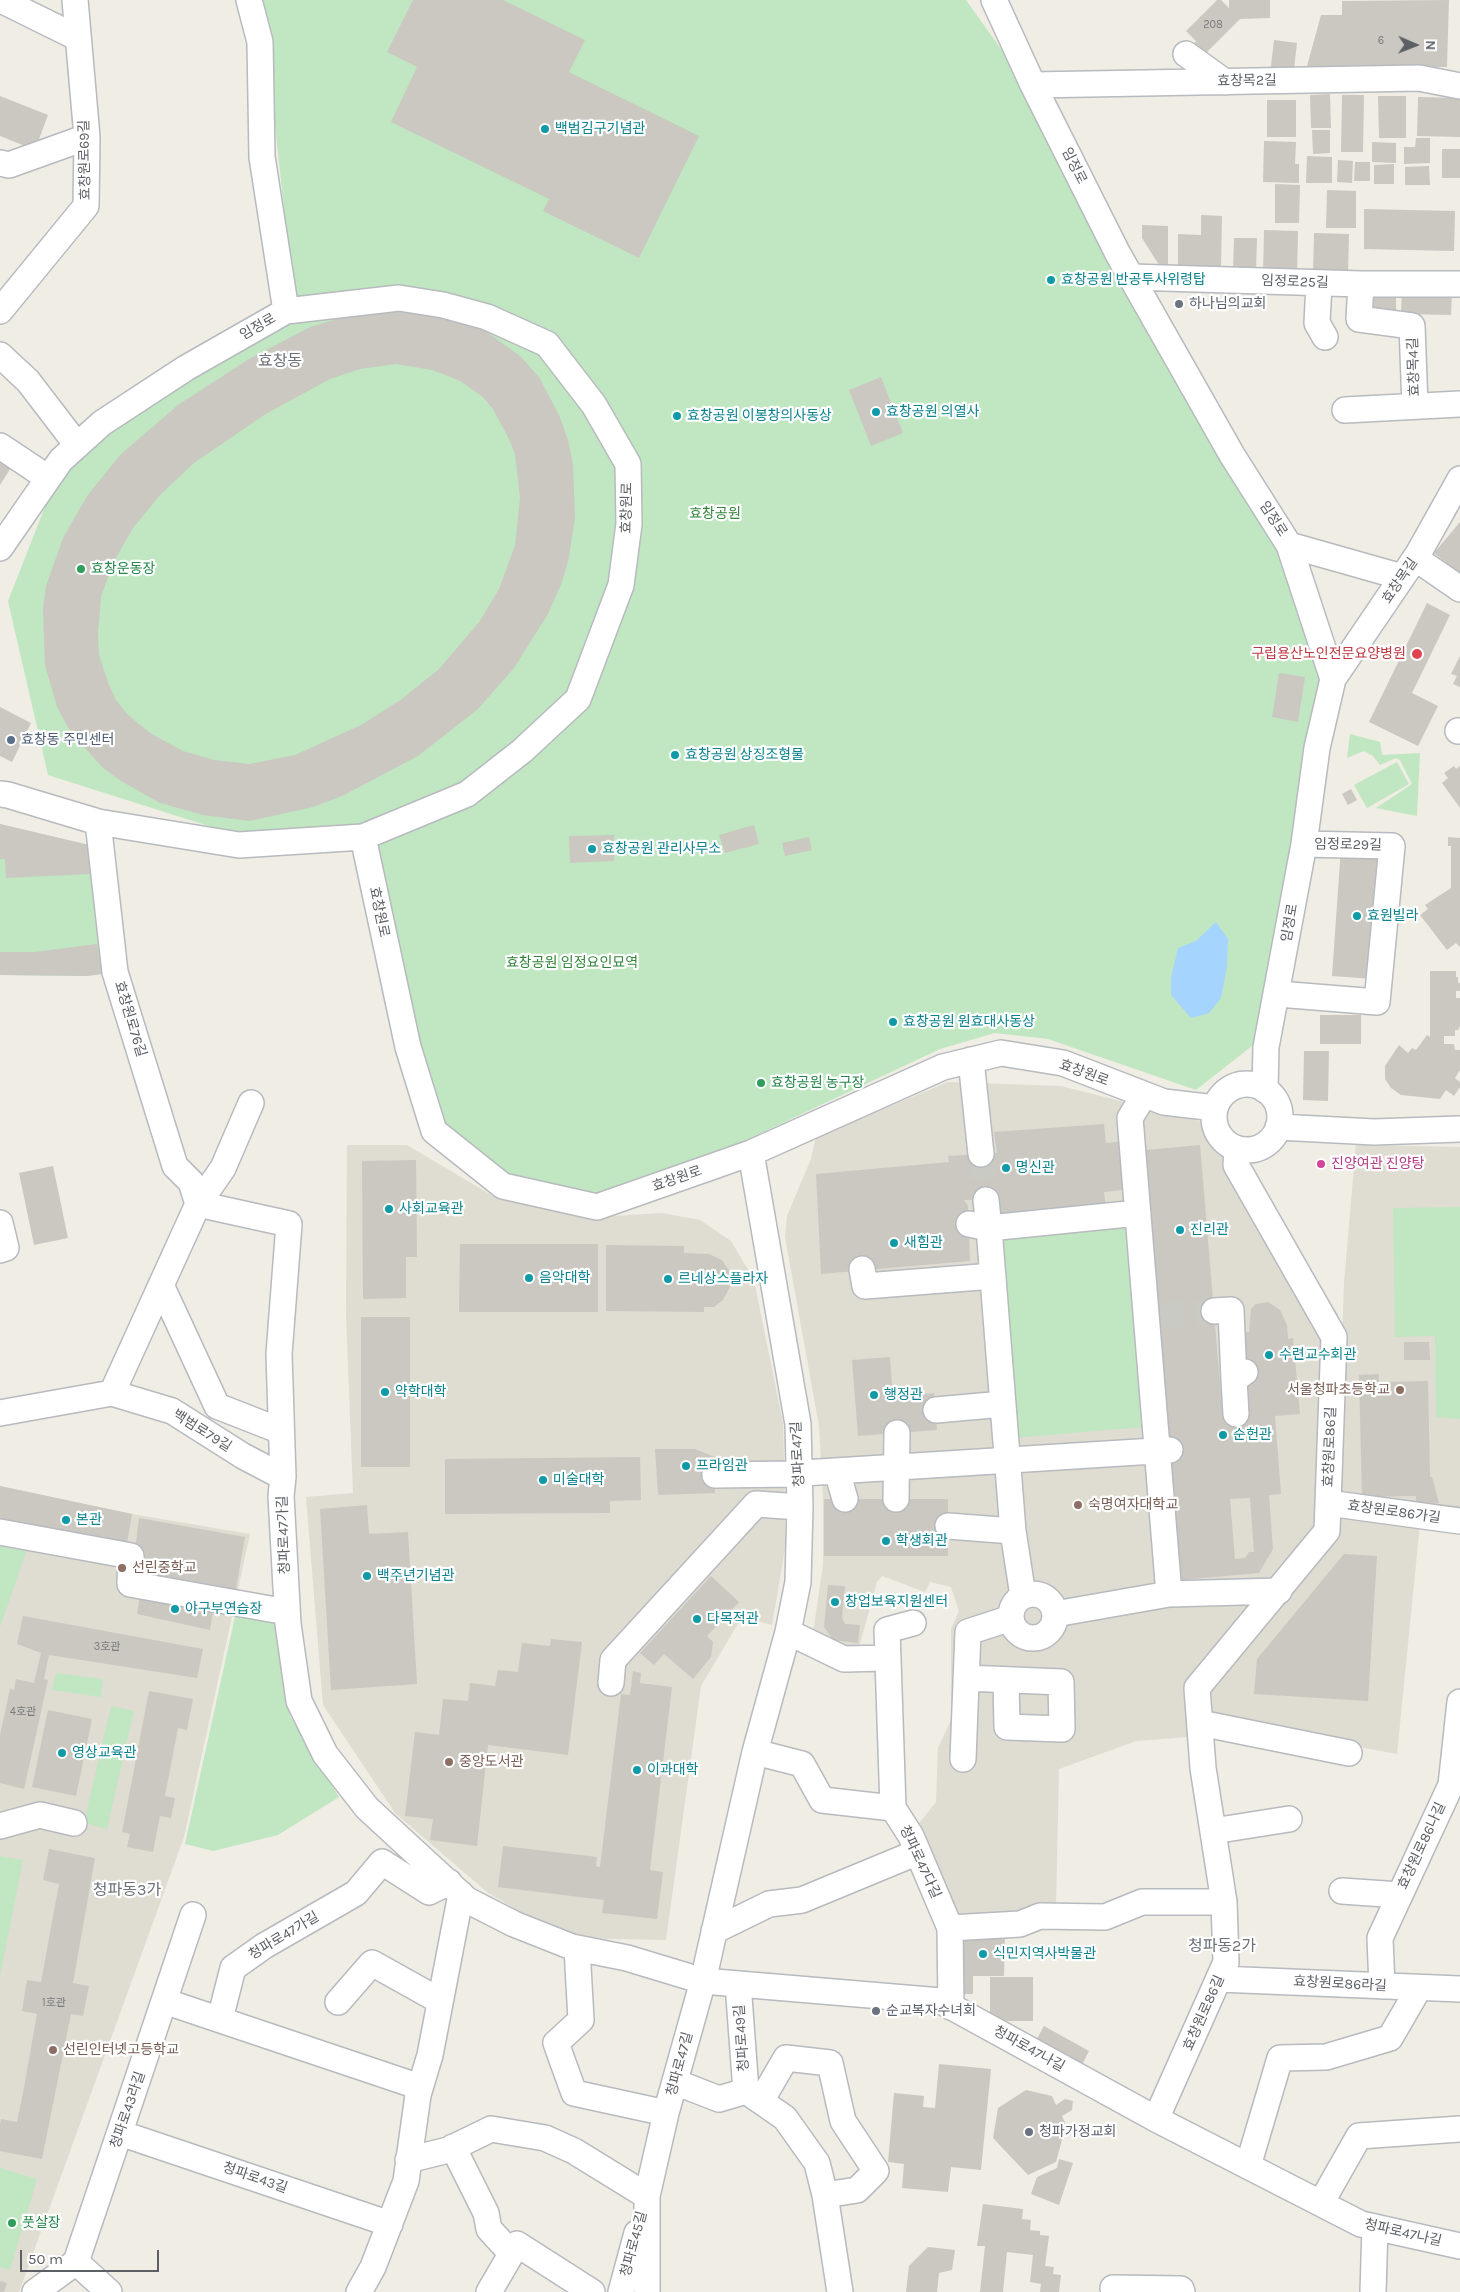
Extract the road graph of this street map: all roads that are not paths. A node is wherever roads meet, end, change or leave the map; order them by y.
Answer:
1 (75, 0) edge
2 (249, 0) edge
3 (994, 0) edge
4 (1, 1) edge
5 (78, 38) junction
6 (1186, 54) dead end
7 (1225, 82) junction
8 (1033, 85) junction
9 (1460, 86) edge
10 (87, 137) junction
11 (0, 164) edge
12 (1131, 276) junction
13 (1319, 283) junction
14 (1361, 284) junction
15 (1460, 284) edge
16 (0, 311) edge
17 (286, 311) junction
18 (1325, 337) dead end
19 (0, 355) edge
20 (1460, 404) edge
21 (1415, 406) junction
22 (1345, 410) dead end
23 (0, 446) edge
24 (77, 446) junction
25 (48, 478) junction
26 (1460, 479) edge
27 (1289, 545) junction
28 (0, 548) edge
29 (1409, 567) junction
30 (1460, 589) edge
31 (1333, 679) junction
32 (0, 794) edge
33 (98, 822) junction
34 (363, 838) junction
35 (1304, 844) junction
36 (1278, 994) junction
37 (971, 1060) junction
38 (1265, 1090) junction
39 (1144, 1095) junction
40 (251, 1104) dead end
41 (1215, 1108) junction
42 (1278, 1127) junction
43 (1460, 1129) edge
44 (1237, 1149) junction
45 (751, 1153) junction
46 (981, 1154) tunnel mouth
47 (986, 1200) tunnel mouth
48 (198, 1204) junction
49 (1138, 1213) junction
50 (0, 1222) edge
51 (979, 1226) junction
52 (0, 1250) edge
53 (862, 1269) dead end
54 (993, 1276) junction
55 (161, 1285) junction
56 (1214, 1311) tunnel mouth
57 (112, 1393) junction
58 (1003, 1404) junction
59 (936, 1410) dead end
60 (0, 1413) edge
61 (1236, 1414) dead end
62 (281, 1431) junction
63 (897, 1433) dead end
64 (1164, 1451) junction
65 (1008, 1461) junction
66 (898, 1468) junction
67 (837, 1471) junction
68 (715, 1475) dead end
69 (283, 1477) junction
70 (845, 1499) dead end
71 (896, 1499) dead end
72 (1328, 1503) junction
73 (800, 1507) junction
74 (1460, 1521) edge
75 (948, 1526) dead end
76 (1013, 1531) junction
77 (0, 1532) edge
78 (1278, 1591) junction
79 (1168, 1594) junction
80 (1023, 1596) junction
81 (287, 1612) junction
82 (1056, 1614) junction
83 (1011, 1618) junction
84 (913, 1623) dead end
85 (788, 1632) junction
86 (886, 1658) junction
87 (966, 1678) junction
88 (1006, 1680) dead end
89 (611, 1683) dead end
90 (1460, 1702) edge
91 (1200, 1723) junction
92 (756, 1752) junction
93 (1349, 1753) dead end
94 (963, 1759) dead end
95 (1455, 1786) edge
96 (893, 1808) junction
97 (1289, 1819) dead end
98 (74, 1823) dead end
99 (0, 1826) edge
100 (1213, 1830) junction
101 (918, 1852) junction
102 (455, 1888) junction
103 (1342, 1891) dead end
104 (1400, 1894) junction
105 (1224, 1902) junction
106 (193, 1916) dead end
107 (950, 1928) junction
108 (714, 1931) junction
109 (577, 1948) junction
110 (1219, 1979) junction
111 (703, 1981) junction
112 (738, 1984) junction
113 (1382, 1986) junction
114 (1419, 1988) junction
115 (1460, 1990) edge
116 (164, 2001) junction
117 (440, 2001) junction
118 (338, 2002) dead end
119 (951, 2007) junction
120 (220, 2019) junction
121 (675, 2082) junction
122 (420, 2087) junction
123 (753, 2096) junction
124 (666, 2113) junction
125 (1156, 2119) junction
126 (1460, 2129) edge
127 (120, 2132) junction
128 (453, 2147) junction
129 (408, 2160) junction
130 (1248, 2166) junction
131 (647, 2196) junction
132 (825, 2196) junction
133 (1321, 2203) junction
134 (390, 2224) junction
135 (1375, 2227) junction
136 (1460, 2246) edge
137 (511, 2253) junction
138 (76, 2262) junction
139 (1113, 2288) dead end
140 (35, 2292) edge
141 (109, 2292) edge
142 (359, 2292) edge
143 (489, 2292) edge
144 (592, 2292) edge
145 (621, 2292) edge
146 (647, 2292) edge
147 (840, 2292) edge
148 (1182, 2292) edge
149 (1373, 2292) edge

1 - 5 street, 효창원로69길
2 - 17 street, 임정로
3 - 8 street, 임정로
4 - 5 street
5 - 10 street, 효창원로69길
6 - 7 street
7 - 8 street, 효창목2길
7 - 9 street, 효창목2길
8 - 12 street, 임정로
10 - 11 street
10 - 16 street, 효창원로69길
12 - 13 street, 임정로25길
12 - 27 street, 임정로
13 - 14 street, 임정로25길
13 - 18 street
14 - 15 street, 임정로25길
14 - 21 street, 효창목4길
17 - 24 street, 임정로
17 - 34 street, 효창원로
19 - 24 street
20 - 21 street, 효창목4길
21 - 22 street, 효창목4길
23 - 25 street
24 - 25 street, 임정로
25 - 28 street, 임정로
26 - 29 street, 효창목길
27 - 29 street
27 - 31 street, 임정로
29 - 30 street
29 - 31 street, 효창목길
31 - 35 street, 임정로
32 - 33 street, 효창원로
33 - 34 street, 효창원로
33 - 48 street, 효창원로76길
34 - 45 street, 효창원로
35 - 36 street, 임정로
35 - 36 street, 임정로29길
36 - 38 street, 임정로
37 - 39 street, 효창원로
37 - 45 street, 효창원로
37 - 46 street
38 - 41 street
38 - 42 street
39 - 41 street, 효창원로
39 - 49 street
40 - 48 street
41 - 44 street
42 - 43 street
42 - 44 street
44 - 72 street, 효창원로86길
45 - 73 street, 청파로47길
47 - 51 street
48 - 55 street
48 - 62 street, 청파로47가길
49 - 51 street
49 - 64 street
50 - 52 street
51 - 54 street
53 - 54 street
54 - 58 street
55 - 57 street
55 - 62 street
56 - 61 street
57 - 60 street, 백범로79길
57 - 69 street, 백범로79길
58 - 59 street
58 - 65 street
62 - 69 street, 청파로47가길
63 - 66 street
64 - 65 street
64 - 79 street
65 - 66 street
65 - 76 street
66 - 67 street
66 - 71 street
67 - 68 street
67 - 70 street
69 - 81 street, 청파로47가길
72 - 74 street, 효창원로86가길
72 - 78 street, 효창원로86길
73 - 85 street, 청파로47길
73 - 89 street
75 - 76 street
76 - 80 street
77 - 81 street
78 - 79 street
78 - 91 street, 효창원로86길
79 - 82 street
80 - 82 street
80 - 83 street
81 - 102 street, 청파로47가길
82 - 83 street
83 - 87 street
84 - 86 street
85 - 86 street
85 - 92 street, 청파로47길
86 - 96 street
87 - 88 street
87 - 94 street
90 - 95 street, 효창원로86나길
91 - 93 street
91 - 100 street, 효창원로86길
92 - 96 street
92 - 108 street, 청파로47길
95 - 104 street, 효창원로86나길
96 - 101 street, 청파로47다길
97 - 100 street
98 - 99 street
100 - 105 street, 효창원로86길
101 - 107 street, 청파로47다길
101 - 108 street
102 - 109 street, 청파로47가길
102 - 117 street
102 - 120 street, 청파로47가길
103 - 104 street
104 - 113 street, 효창원로86나길
105 - 107 street
105 - 110 street, 효창원로86길
106 - 116 street, 청파로43라길
107 - 119 street, 청파로47다길
108 - 111 street, 청파로47길
109 - 111 street, 청파로47가길
109 - 124 street
110 - 113 street, 효창원로86라길
110 - 125 street, 효창원로86길
111 - 112 street, 청파로47나길
111 - 121 street, 청파로47길
112 - 119 street, 청파로47나길
112 - 123 street, 청파로49길
113 - 114 street, 효창원로86라길
114 - 115 street, 효창원로86라길
114 - 130 street
116 - 120 street
116 - 127 street, 청파로43라길
117 - 118 street
117 - 122 street
119 - 125 street, 청파로47나길
120 - 122 street
121 - 123 street, 청파로49길
121 - 124 street, 청파로47길
122 - 129 street
123 - 132 street
123 - 132 street
124 - 131 street, 청파로47길
125 - 130 street, 청파로47나길
126 - 133 street
127 - 134 street, 청파로43길
127 - 138 street, 청파로43라길
128 - 129 street
128 - 131 street
128 - 137 street
129 - 134 street
130 - 133 street, 청파로47나길
131 - 145 street, 청파로45길
131 - 146 street, 청파로47길
132 - 147 street
133 - 135 street, 청파로47나길
134 - 142 street
135 - 136 street, 청파로47나길
135 - 149 street
137 - 143 street
137 - 144 street
138 - 140 street
138 - 141 street
139 - 148 street

